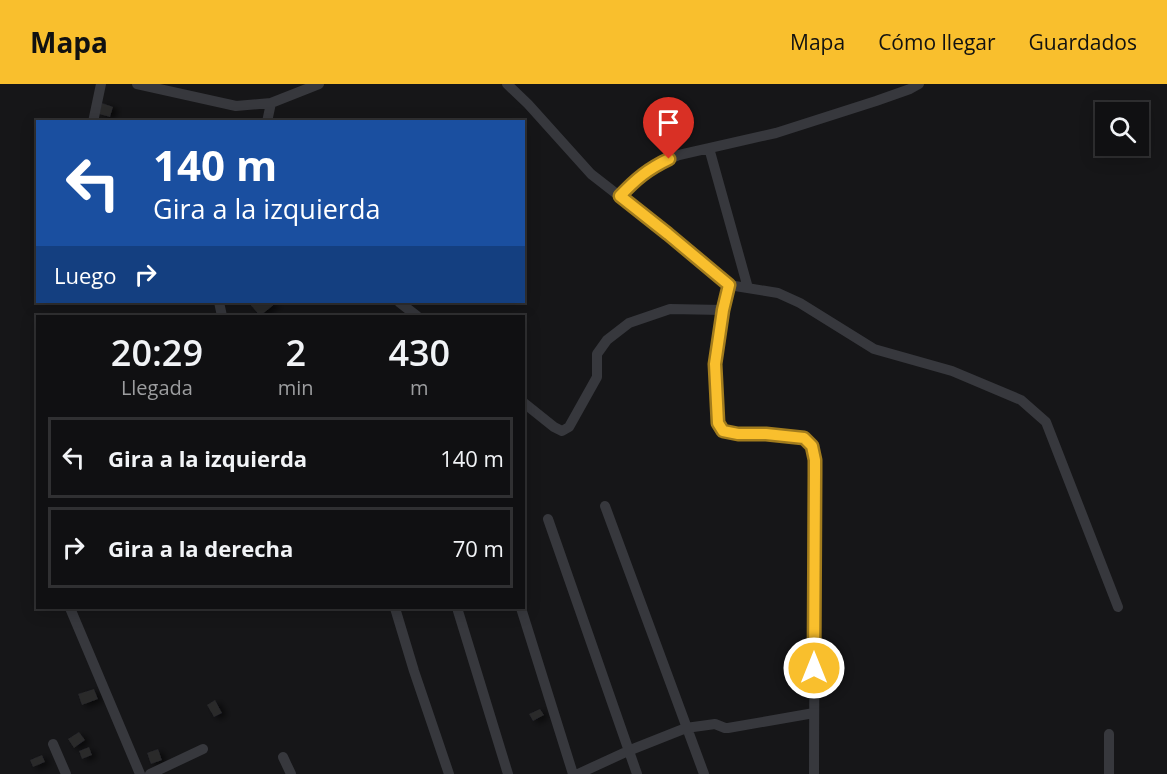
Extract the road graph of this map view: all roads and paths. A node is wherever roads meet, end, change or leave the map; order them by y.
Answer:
1 (101, 84) edge
2 (137, 84) edge
3 (319, 84) edge
4 (507, 84) edge
5 (919, 84) edge
6 (271, 103) junction
7 (93, 120) edge
8 (267, 120) edge
9 (709, 148) junction
10 (620, 196) junction
11 (729, 285) junction
12 (748, 288) junction
13 (400, 303) edge
14 (723, 310) junction
15 (416, 315) edge
16 (525, 404) edge
17 (605, 506) dead end
18 (548, 519) dead end
19 (1118, 607) dead end
20 (70, 609) edge
21 (395, 609) edge
22 (521, 609) edge
23 (458, 611) dead end
24 (814, 713) junction
25 (686, 728) junction
26 (1109, 734) dead end
27 (53, 744) dead end
28 (203, 749) dead end
29 (628, 751) junction
30 (283, 757) dead end
31 (66, 774) edge
32 (140, 774) edge
33 (150, 774) edge
34 (291, 774) edge
35 (449, 774) edge
36 (508, 774) edge
37 (573, 774) edge
38 (578, 774) edge
39 (637, 774) edge
40 (704, 774) edge
41 (814, 774) edge
42 (1109, 774) edge

1 - 7 street
2 - 6 street
3 - 6 street
4 - 10 street
5 - 9 street
6 - 8 street
9 - 10 street
9 - 12 street
10 - 11 street
11 - 12 street
11 - 14 street
12 - 19 street
13 - 15 street
14 - 16 street
14 - 24 street
17 - 25 street
18 - 29 street
20 - 32 street
21 - 35 street
22 - 37 street
23 - 36 street
24 - 25 street
24 - 41 street
25 - 29 street
25 - 40 street
26 - 42 street
27 - 31 street
28 - 33 street
29 - 38 street
29 - 39 street
30 - 34 street

